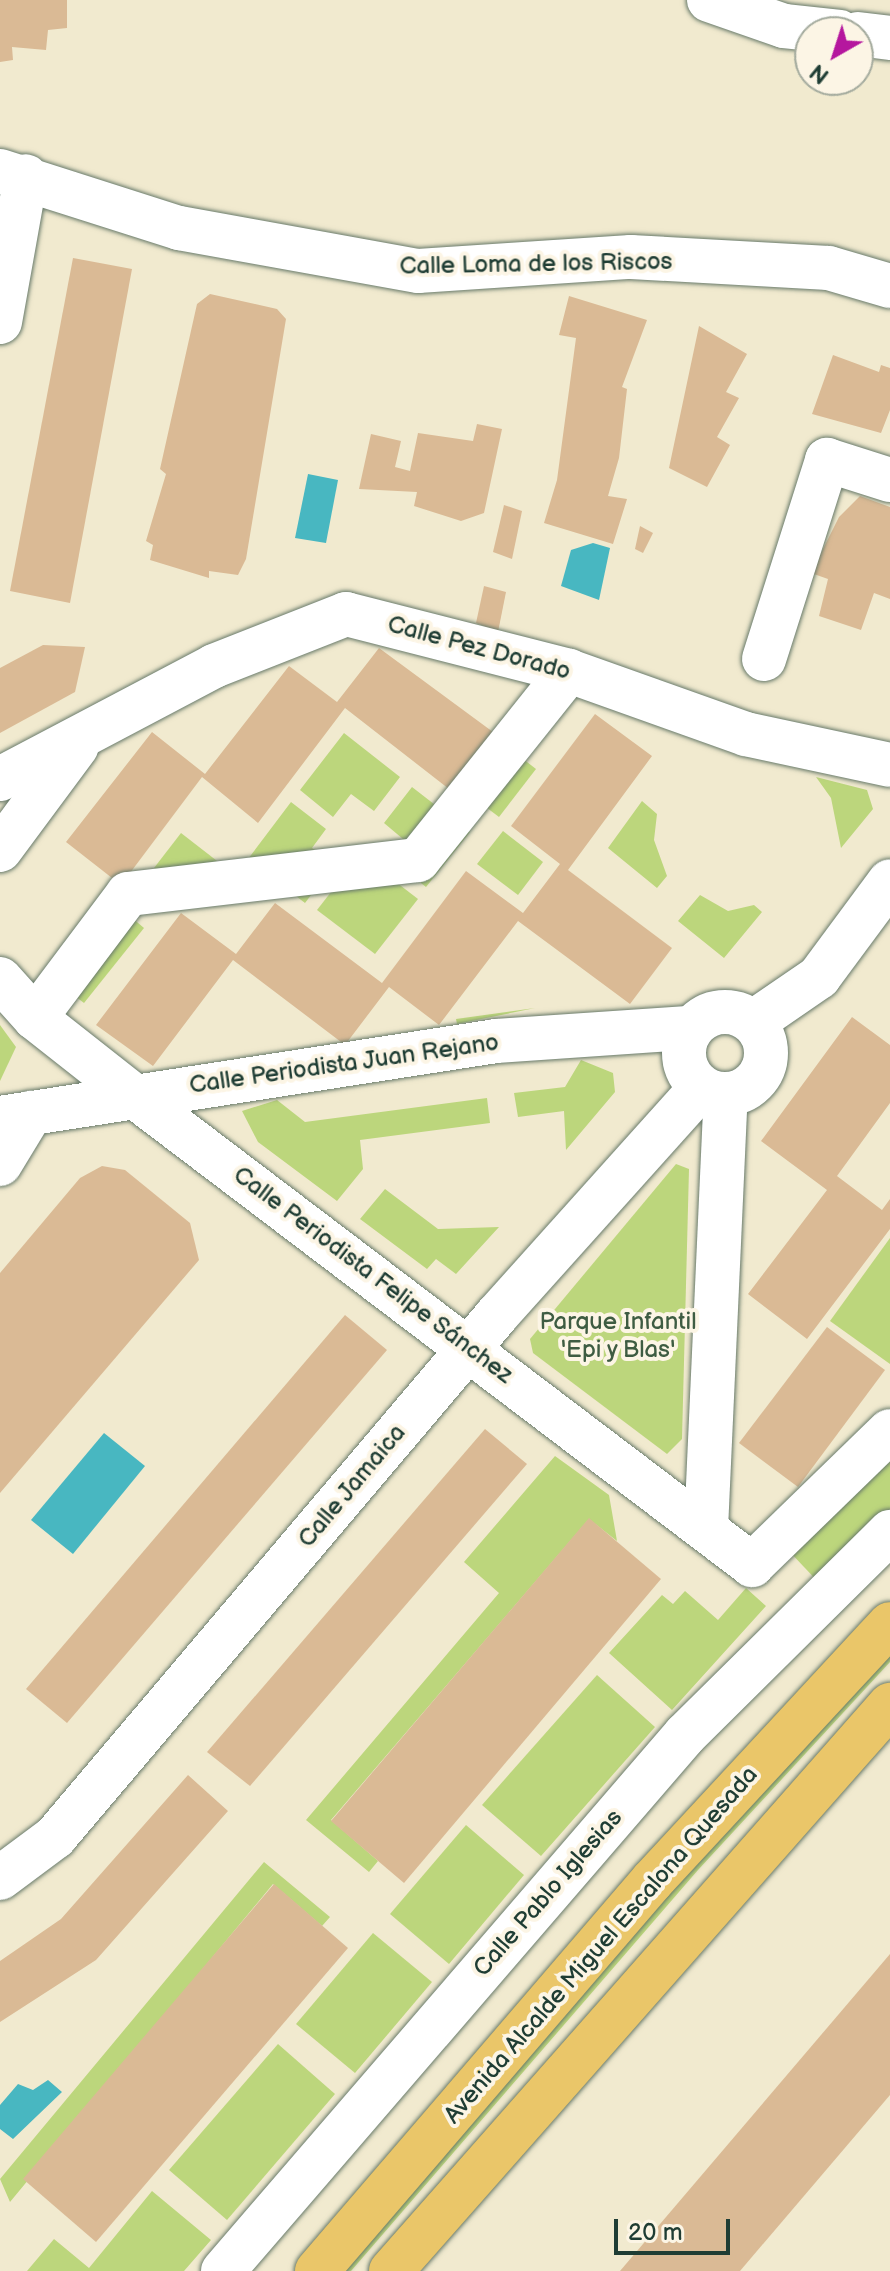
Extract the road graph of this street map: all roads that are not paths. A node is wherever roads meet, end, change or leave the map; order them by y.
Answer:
1 (709, 0) edge
2 (794, 27) edge
3 (13, 174) edge
4 (890, 286) edge
5 (0, 322) edge
6 (890, 480) edge
7 (764, 659) dead end
8 (569, 671) junction
9 (84, 737) junction
10 (890, 765) edge
11 (0, 779) edge
12 (0, 850) edge
13 (890, 881) edge
14 (0, 979) edge
15 (35, 1018) junction
16 (755, 1021) junction
17 (689, 1028) junction
18 (714, 1092) junction
19 (134, 1096) junction
20 (16, 1115) edge
21 (0, 1164) edge
22 (469, 1348) junction
23 (890, 1431) edge
24 (706, 1529) junction
25 (890, 1532) edge
26 (890, 1624) edge
27 (890, 1705) edge
28 (0, 1878) edge
29 (223, 2271) edge
30 (317, 2271) edge
31 (391, 2271) edge

1 - 2 street
3 - 4 street, Calle Loma de los Riscos
3 - 5 street
6 - 7 street
8 - 9 street, Calle Pez Dorado
8 - 10 street, Calle Pez Dorado
8 - 15 street
9 - 11 street, Calle Pez Dorado
9 - 12 street, Calle Pez Dorado
13 - 16 street
14 - 15 street, Calle Periodista Felipe Sánchez
15 - 19 street, Calle Periodista Felipe Sánchez
16 - 17 street
16 - 18 street
17 - 18 street
17 - 19 street, Calle Periodista Juan Rejano
18 - 22 street, Calle Jamaica
18 - 24 street
19 - 20 street, Calle Periodista Juan Rejano
19 - 22 street, Calle Periodista Felipe Sánchez
20 - 21 street
22 - 24 street, Calle Periodista Felipe Sánchez
22 - 28 street, Calle Jamaica
23 - 24 street, Calle Periodista Felipe Sánchez
25 - 29 street, Calle Pablo Iglesias
26 - 30 main road, Avenida Alcalde Miguel Escalona Quesada
27 - 31 main road

